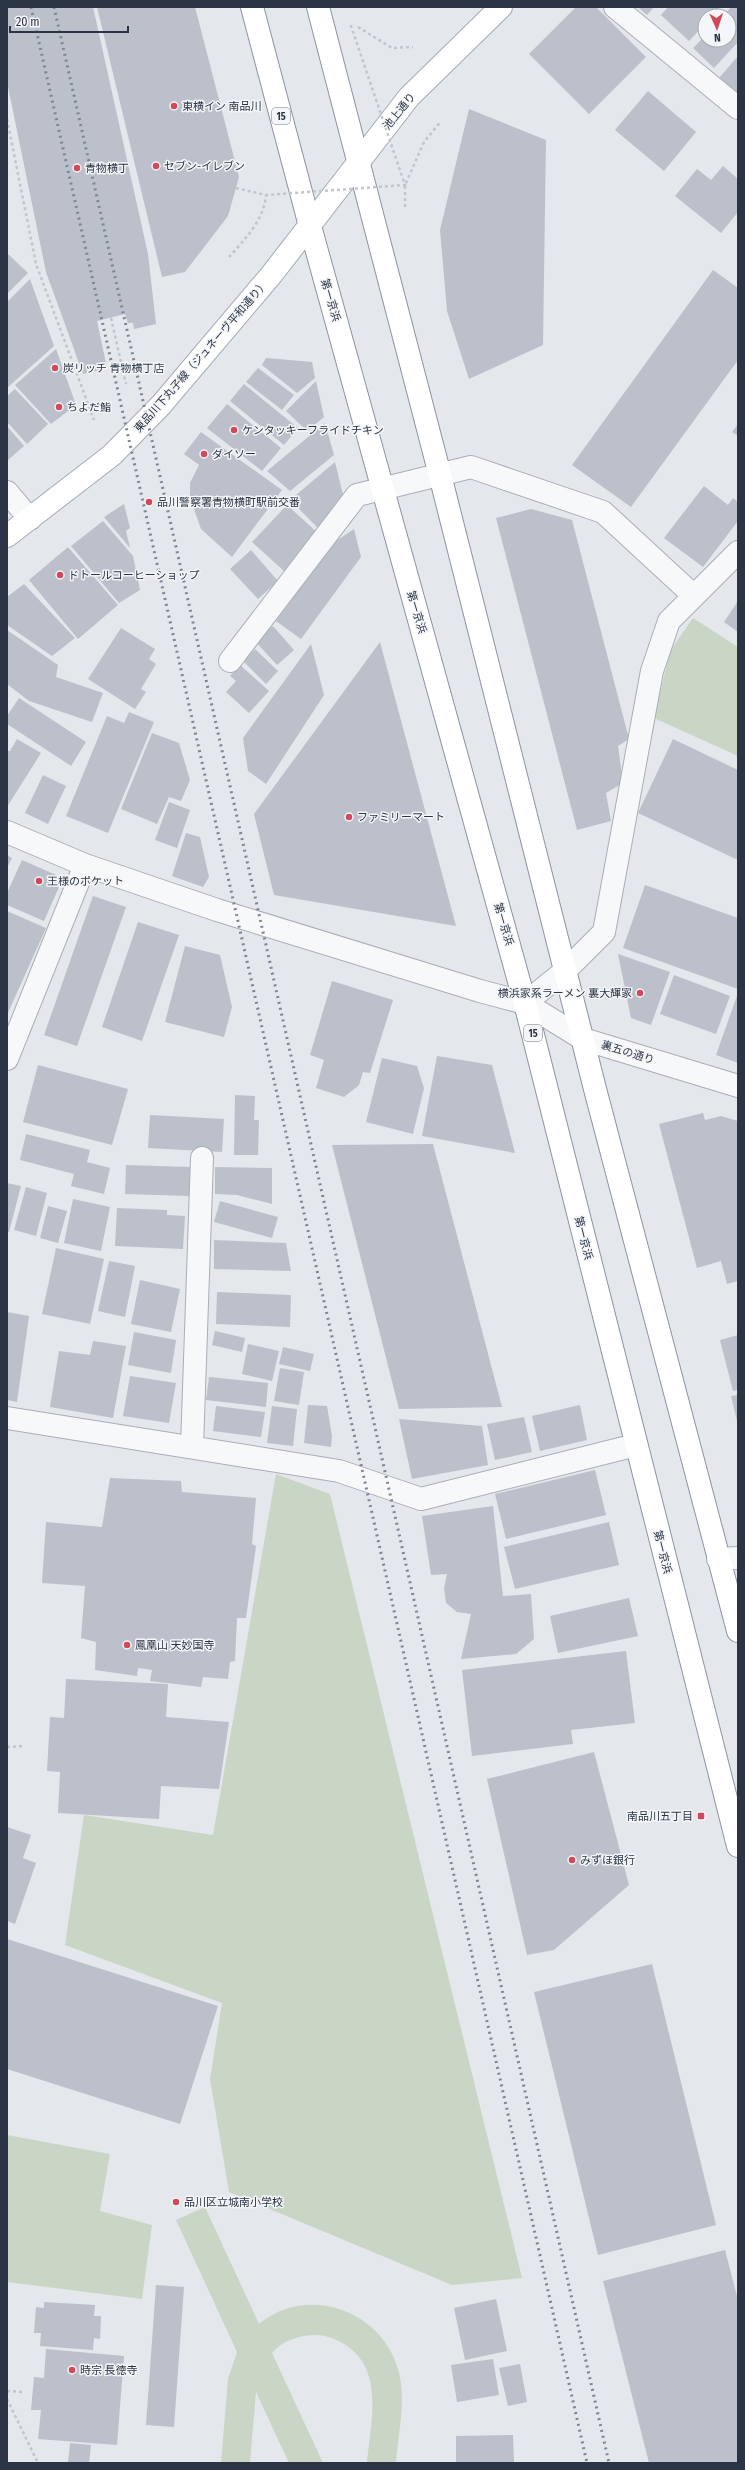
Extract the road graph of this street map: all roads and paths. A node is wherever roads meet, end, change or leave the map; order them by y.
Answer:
1 (252, 7) edge
2 (318, 7) edge
3 (501, 7) edge
4 (615, 7) edge
5 (417, 47) dead end
6 (738, 108) edge
7 (7, 119) edge
8 (441, 121) dead end
9 (358, 163) junction
10 (405, 185) junction
11 (236, 188) dead end
12 (407, 192) dead end
13 (266, 196) junction
14 (310, 226) junction
15 (230, 257) dead end
16 (111, 318) dead end
17 (126, 384) dead end
18 (94, 420) dead end
19 (440, 475) junction
20 (383, 488) junction
21 (7, 492) edge
22 (30, 518) junction
23 (7, 536) edge
24 (737, 555) edge
25 (694, 596) junction
26 (230, 661) dead end
27 (7, 832) edge
28 (85, 865) junction
29 (566, 970) junction
30 (526, 1003) junction
31 (583, 1039) junction
32 (7, 1059) edge
33 (738, 1086) edge
34 (202, 1158) dead end
35 (7, 1418) edge
36 (636, 1445) junction
37 (192, 1447) junction
38 (728, 1559) edge
39 (738, 1631) edge
40 (23, 1746) dead end
41 (7, 1747) edge
42 (738, 1846) edge
43 (7, 2391) edge
44 (24, 2392) dead end
45 (7, 2399) edge
46 (38, 2463) edge

1 - 14 main road, 第一京浜 / 15
2 - 9 main road
3 - 9 main road, 池上通り
4 - 6 street
5 - 10 path, bridge
7 - 18 path
8 - 10 path
9 - 14 main road, 池上通り
9 - 19 main road
10 - 12 path
10 - 13 path, bridge
11 - 13 path, bridge
13 - 15 path
14 - 20 main road, 第一京浜 / 15
14 - 22 main road, 東品川下丸子線（ジュネーヴ平和通り）
16 - 17 path
19 - 20 street
19 - 25 street
19 - 29 main road
20 - 26 street
20 - 30 main road, 第一京浜 / 15
21 - 22 street
22 - 23 main road, 東品川下丸子線（ジュネーヴ平和通り）
24 - 25 street
25 - 29 street
27 - 28 street, 裏五の通り
28 - 30 street, 裏五の通り
28 - 32 street
29 - 30 street
29 - 31 main road
30 - 31 street, 裏五の通り
30 - 36 main road, 第一京浜 / 15
31 - 33 street, 裏五の通り
31 - 38 main road
34 - 37 street
35 - 37 street
36 - 37 street
36 - 42 main road, 第一京浜 / 15
38 - 39 main road
40 - 41 path
43 - 44 path
45 - 46 path

